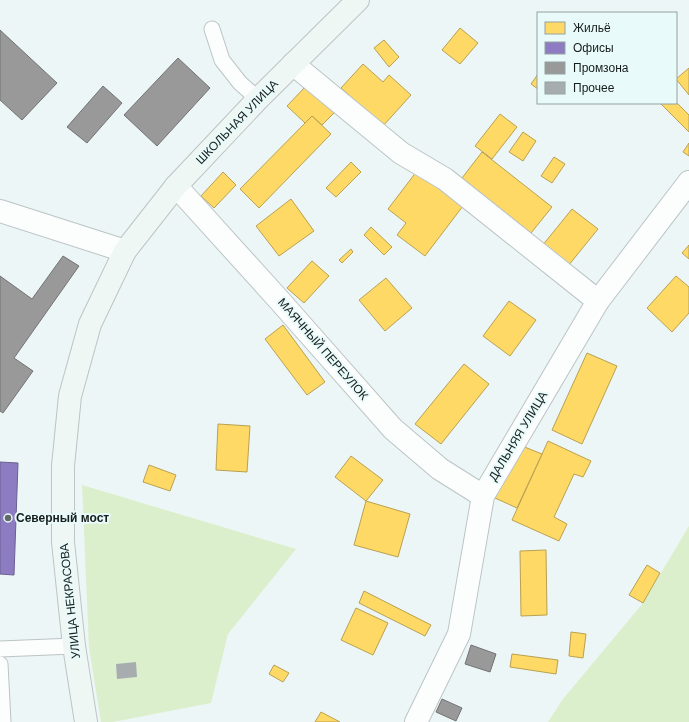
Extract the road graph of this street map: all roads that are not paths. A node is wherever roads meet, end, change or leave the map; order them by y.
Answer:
1 (358, 0) edge
2 (212, 29) dead end
3 (294, 64) junction
4 (258, 99) junction
5 (689, 182) edge
6 (176, 186) junction
7 (0, 211) edge
8 (125, 251) junction
9 (598, 301) junction
10 (483, 496) junction
11 (74, 646) junction
12 (0, 649) edge
13 (0, 664) edge
14 (3, 722) edge
15 (86, 722) edge
16 (416, 722) edge

1 - 3 street, ШКОЛЬНАЯ УЛИЦА
2 - 4 lane
3 - 4 street, ШКОЛЬНАЯ УЛИЦА
3 - 9 street
4 - 6 street, ШКОЛЬНАЯ УЛИЦА
5 - 9 street, ДАЛЬНЯЯ УЛИЦА
6 - 8 street, ШКОЛЬНАЯ УЛИЦА
6 - 10 street, МАЯЧНЫЙ ПЕРЕУЛОК
7 - 8 street
8 - 11 street, УЛИЦА НЕКРАСОВА
9 - 10 street, ДАЛЬНЯЯ УЛИЦА
10 - 16 street, ДАЛЬНЯЯ УЛИЦА
11 - 12 lane
11 - 15 street, УЛИЦА НЕКРАСОВА
13 - 14 lane

